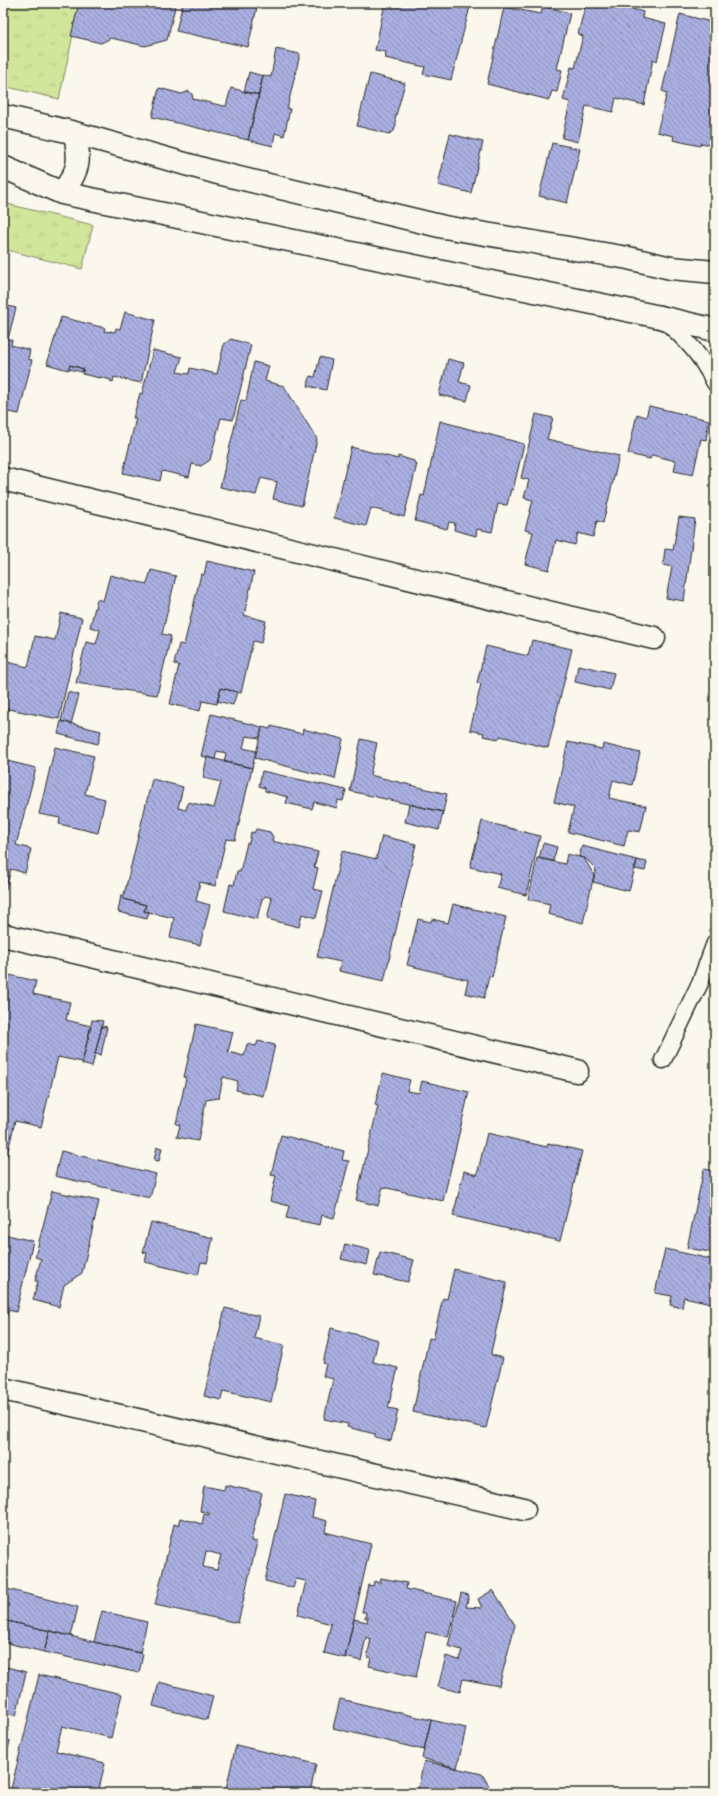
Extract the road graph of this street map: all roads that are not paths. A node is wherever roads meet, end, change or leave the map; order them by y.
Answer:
1 (3, 116) edge
2 (75, 133) junction
3 (3, 167) edge
4 (62, 193) junction
5 (715, 272) edge
6 (660, 316) junction
7 (715, 330) edge
8 (715, 383) edge
9 (3, 479) edge
10 (654, 638) dead end
11 (3, 935) edge
12 (715, 943) edge
13 (663, 1060) dead end
14 (577, 1072) dead end
15 (3, 1389) edge
16 (524, 1509) dead end

1 - 2 street
2 - 4 street
2 - 5 street
3 - 4 street
4 - 6 street
6 - 7 street
6 - 8 lane
9 - 10 street
11 - 14 street
12 - 13 lane
15 - 16 street

